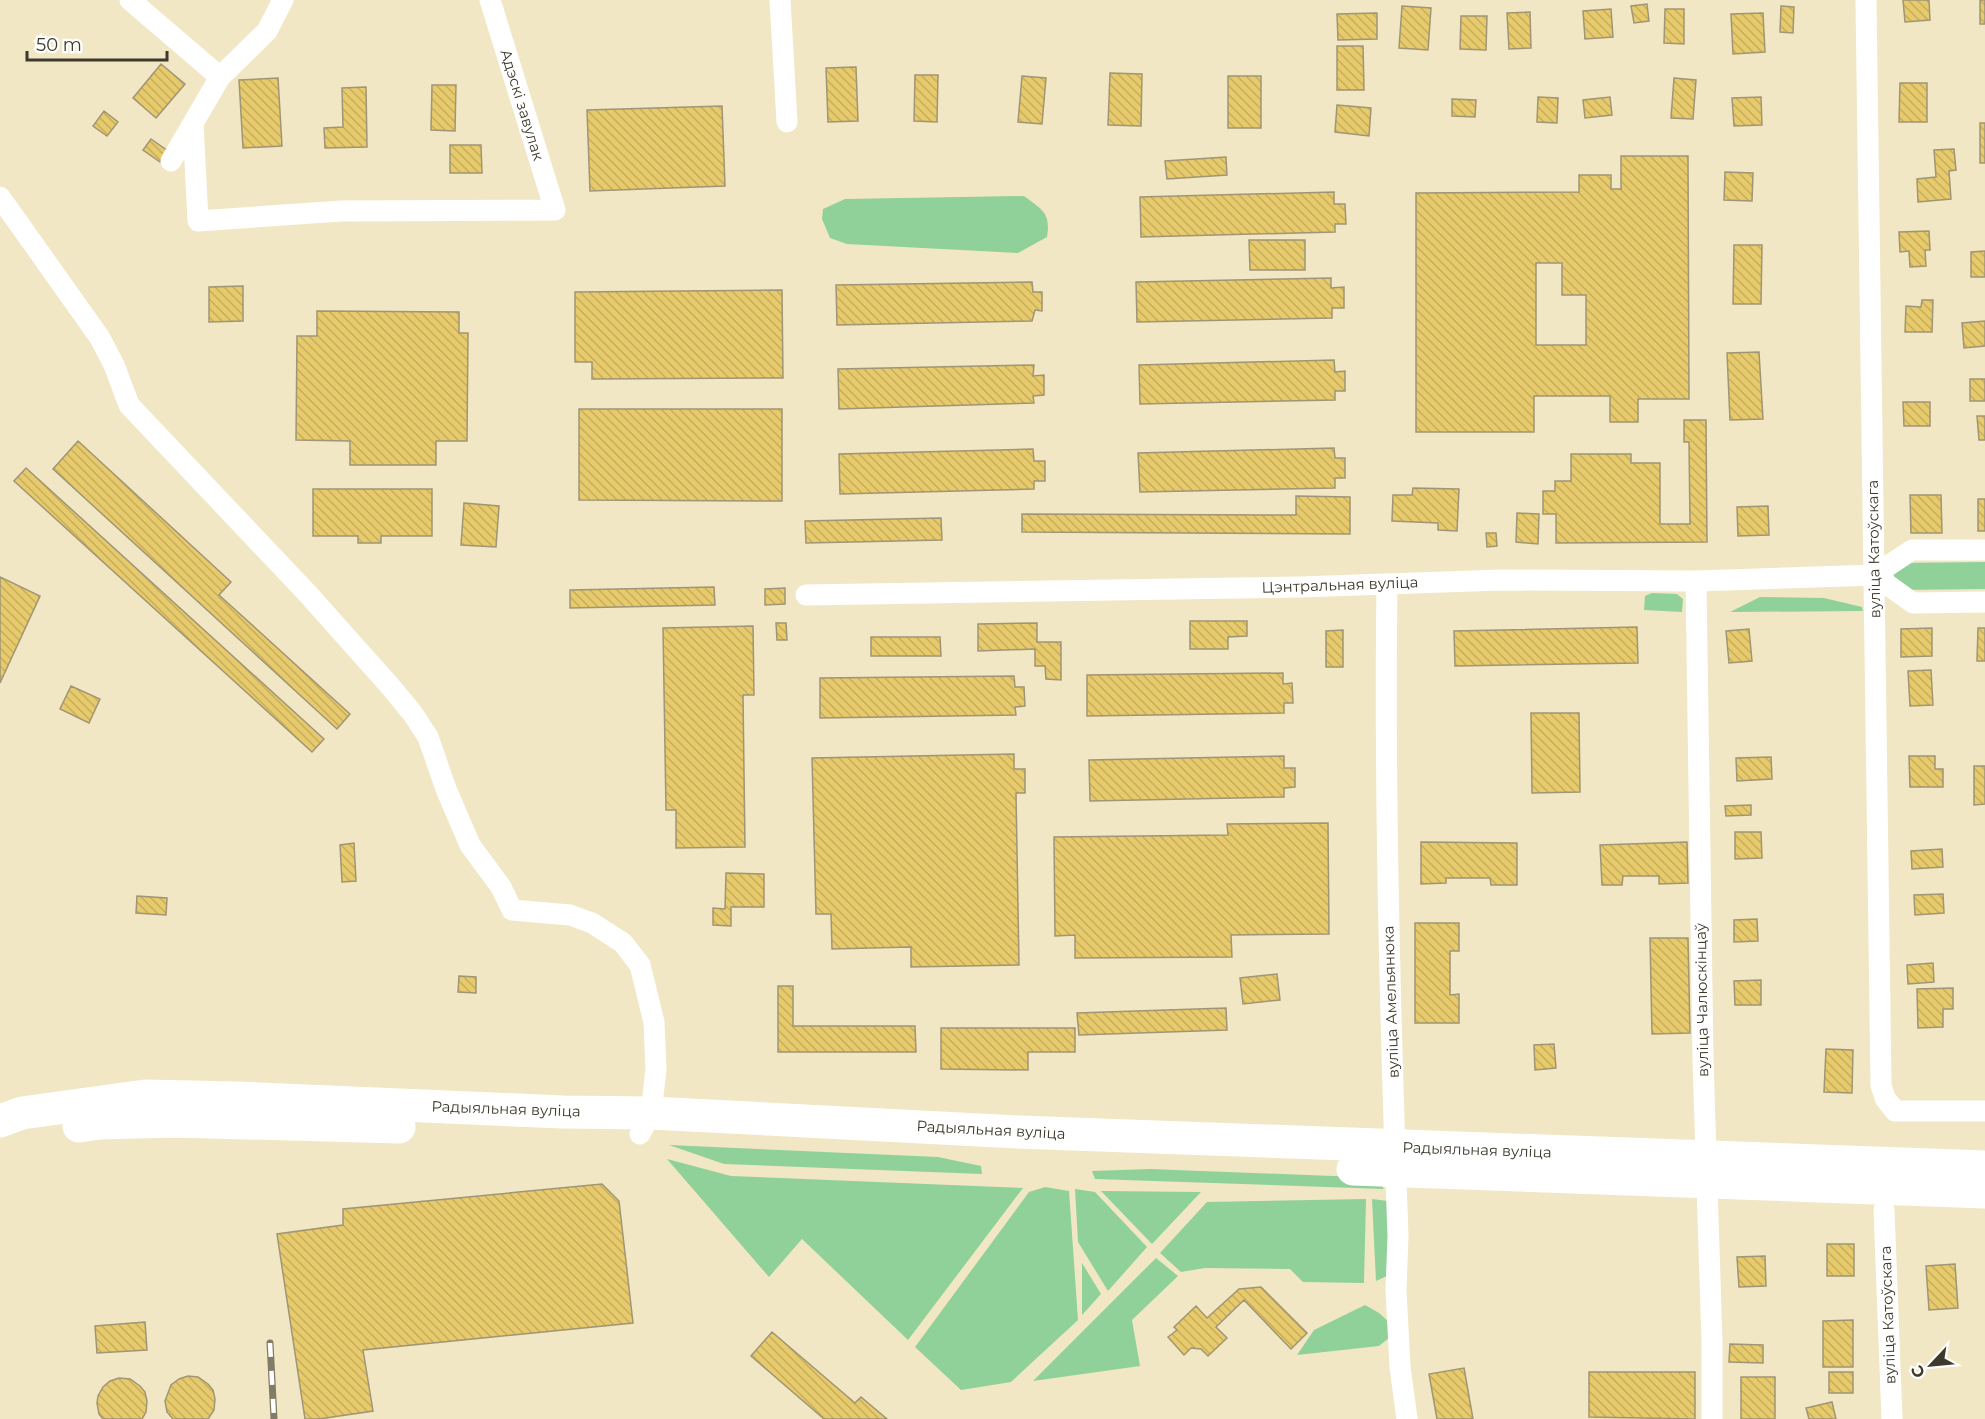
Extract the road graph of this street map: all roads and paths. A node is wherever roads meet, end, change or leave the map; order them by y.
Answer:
1 (130, 0) edge
2 (283, 0) edge
3 (490, 0) edge
4 (780, 0) edge
5 (1866, 0) edge
6 (220, 77) junction
7 (787, 122) dead end
8 (193, 123) junction
9 (171, 161) dead end
10 (0, 197) edge
11 (1985, 550) edge
12 (1874, 574) junction
13 (1695, 581) junction
14 (1387, 585) junction
15 (806, 595) dead end
16 (1985, 602) edge
17 (1985, 1111) edge
18 (0, 1121) edge
19 (646, 1123) junction
20 (0, 1131) edge
21 (1396, 1159) junction
22 (1985, 1167) edge
23 (1705, 1169) junction
24 (1985, 1192) edge
25 (1884, 1210) dead end
26 (1407, 1419) edge
27 (1712, 1419) edge
28 (1892, 1419) edge

1 - 6 street
2 - 6 street
3 - 8 street, Адэскі завулак
4 - 7 street
5 - 12 street, вуліца Катоўскага
6 - 8 street
8 - 9 street
10 - 19 street
11 - 12 street
12 - 13 street, Цэнтральная вуліца
12 - 16 street
12 - 17 street, вуліца Катоўскага
13 - 14 street, Цэнтральная вуліца
13 - 23 street, вуліца Чалюскінцаў
14 - 15 street, Цэнтральная вуліца
14 - 21 street, вуліца Амельянюка
18 - 19 main road, Радыяльная вуліца
19 - 20 main road, Радыяльная вуліца
19 - 21 main road, Радыяльная вуліца
21 - 23 main road, Радыяльная вуліца
21 - 26 street, вуліца Амельянюка
22 - 23 main road, Радыяльная вуліца
23 - 24 main road, Радыяльная вуліца
23 - 27 street, вуліца Чалюскінцаў
25 - 28 street, вуліца Катоўскага

